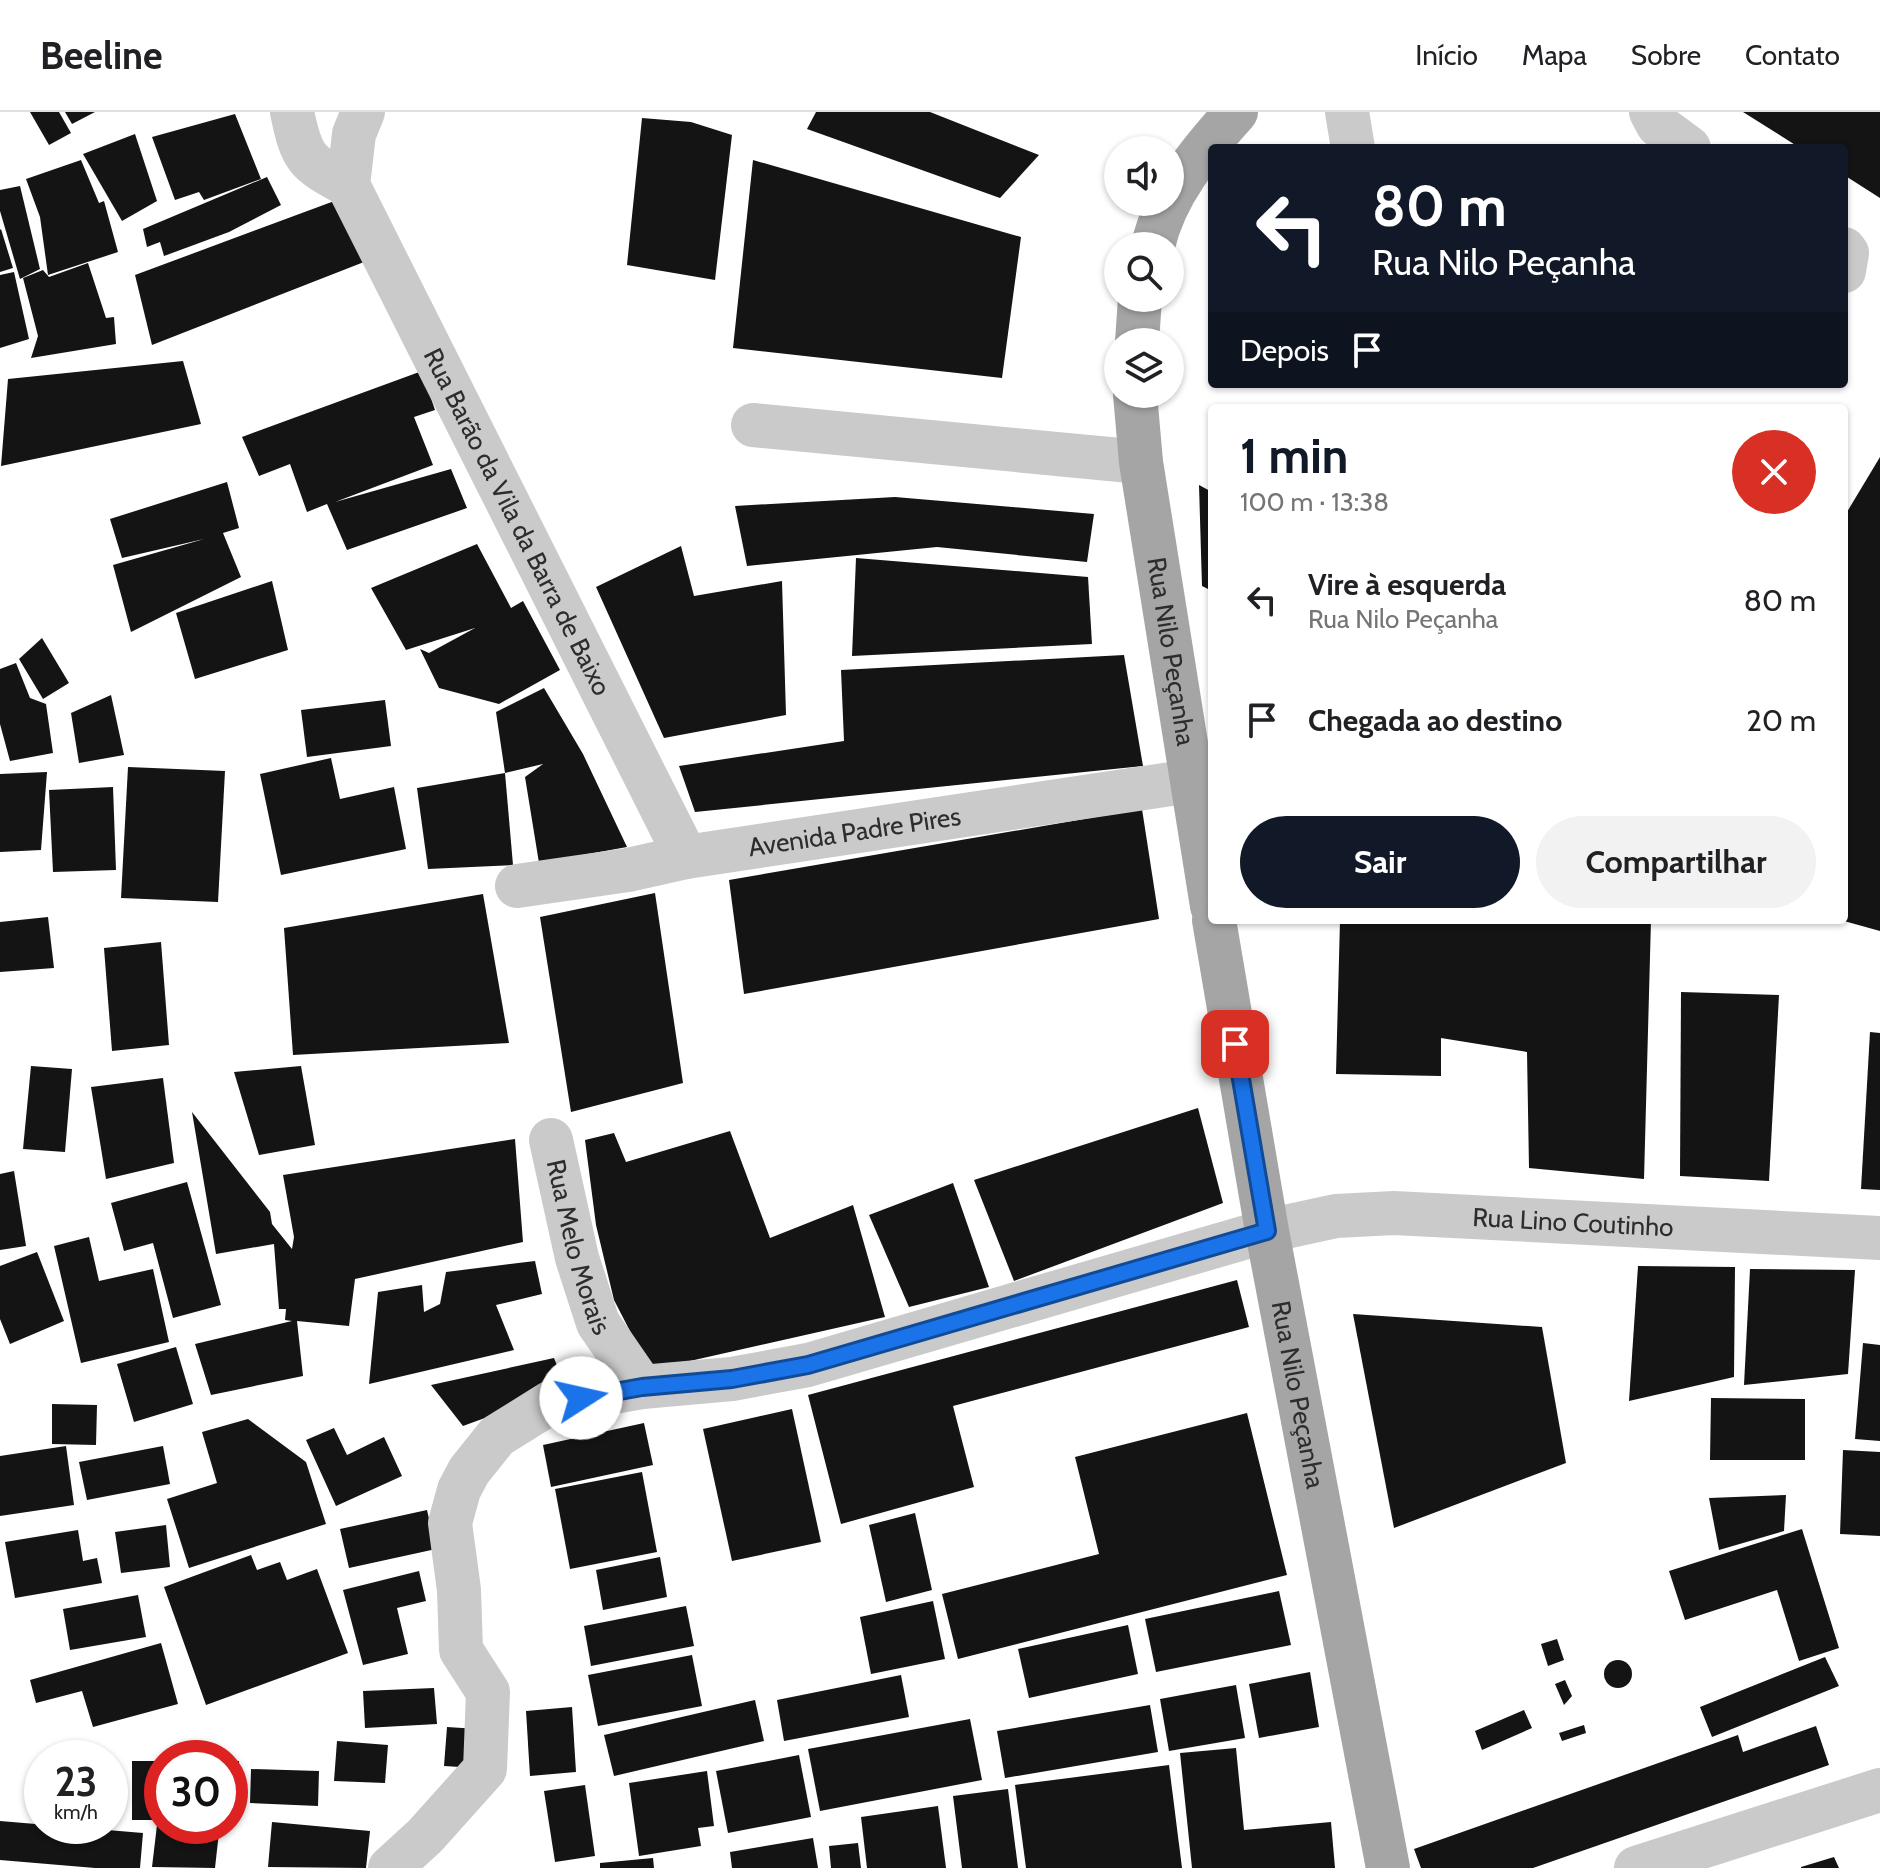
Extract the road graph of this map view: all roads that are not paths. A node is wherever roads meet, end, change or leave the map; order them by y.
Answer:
1 (292, 112) edge
2 (363, 112) edge
3 (1236, 112) edge
4 (1347, 112) edge
5 (1651, 112) edge
6 (1352, 144) edge
7 (1684, 144) edge
8 (348, 185) junction
9 (1156, 232) edge
10 (1136, 408) edge
11 (753, 425) dead end
12 (1141, 462) junction
13 (1191, 781) junction
14 (686, 857) junction
15 (1208, 882) edge
16 (517, 886) dead end
17 (1215, 924) edge
18 (551, 1140) dead end
19 (1267, 1231) junction
20 (1880, 1238) edge
21 (642, 1387) junction
22 (1880, 1790) edge
23 (390, 1868) edge
24 (1388, 1868) edge
25 (1636, 1868) edge

1 - 8 street
2 - 8 street
3 - 9 main road
4 - 6 street
5 - 7 street
8 - 14 street, Rua Barão da Vila da Barra de Baixo
10 - 12 main road, Rua Nilo Peçanha
11 - 12 street
12 - 13 main road, Rua Nilo Peçanha
13 - 14 street, Avenida Padre Pires
13 - 15 main road, Rua Nilo Peçanha
14 - 16 street, Avenida Padre Pires
17 - 19 main road, Rua Nilo Peçanha
18 - 21 street, Rua Melo Morais
19 - 20 street, Rua Lino Coutinho
19 - 21 street, Rua Lino Coutinho
19 - 24 main road, Rua Nilo Peçanha
21 - 23 street, Rua Lino Coutinho
22 - 25 street

